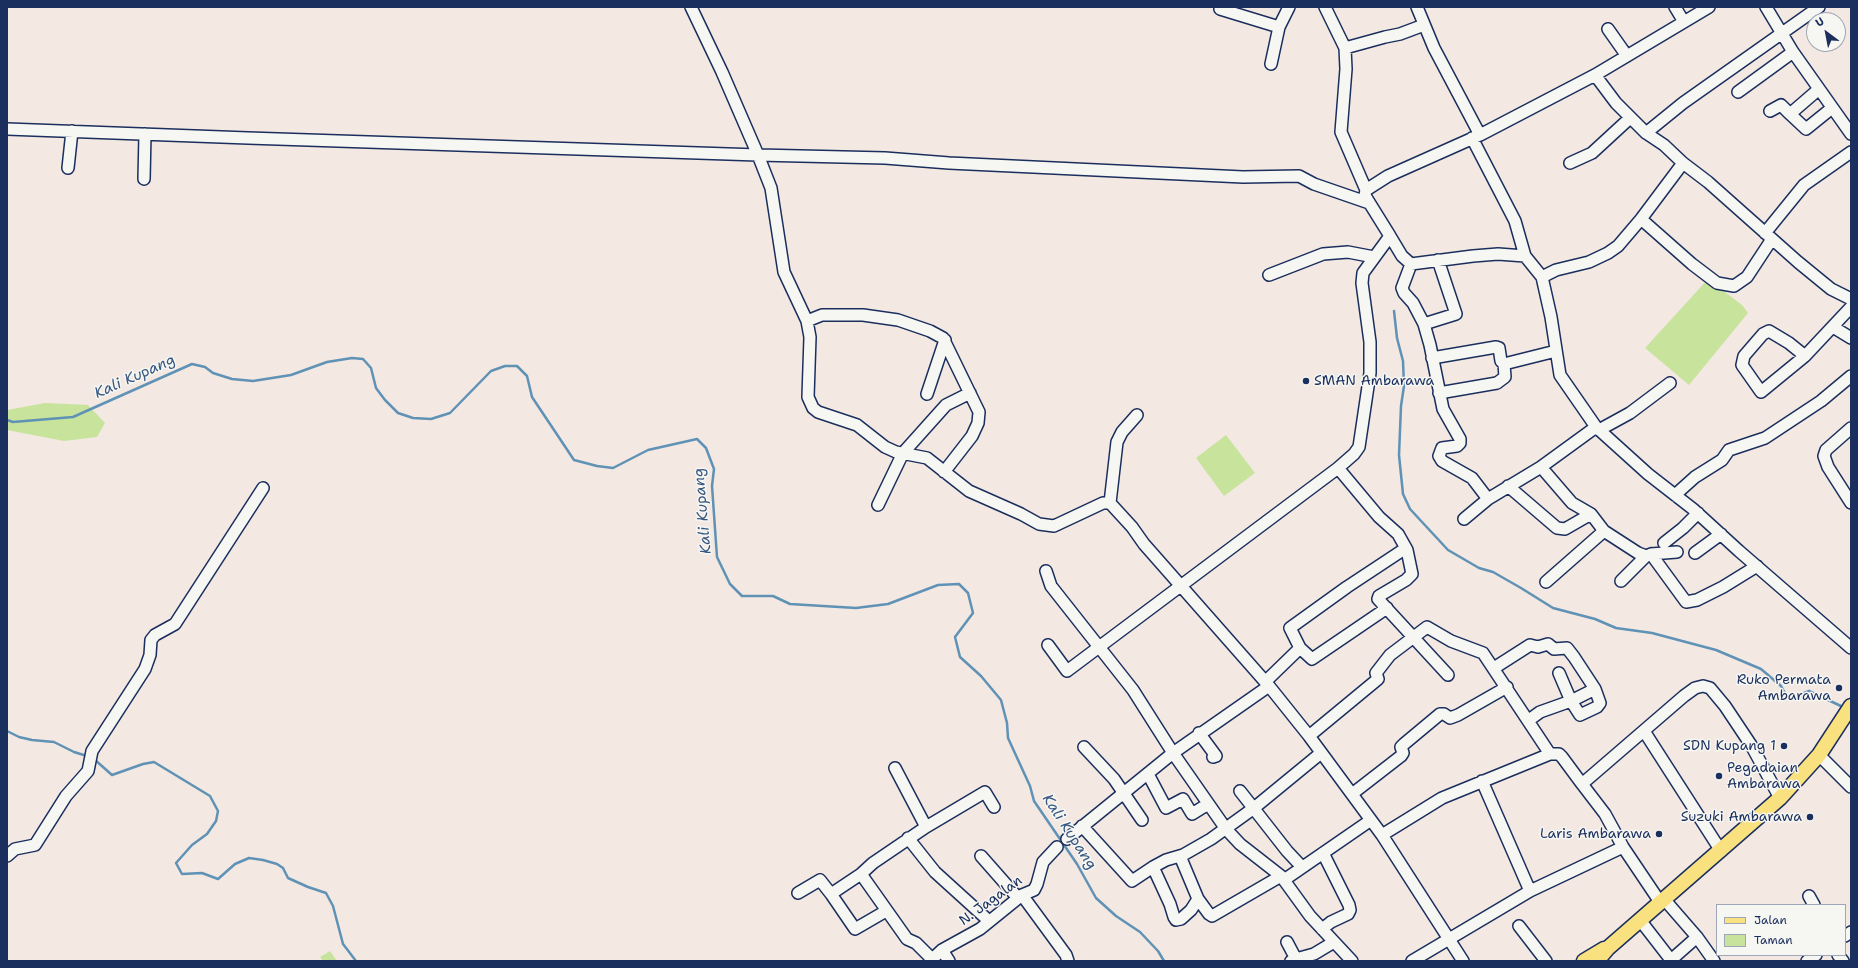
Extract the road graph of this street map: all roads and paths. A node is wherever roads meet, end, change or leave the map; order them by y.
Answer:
1 (690, 7) edge
2 (1289, 7) edge
3 (1325, 7) edge
4 (1417, 7) edge
5 (1675, 7) edge
6 (1709, 7) edge
7 (1766, 7) edge
8 (1819, 7) edge
9 (1220, 9) dead end
10 (1684, 22) junction
11 (1424, 25) junction
12 (1279, 27) junction
13 (1608, 29) dead end
14 (1782, 34) junction
15 (1345, 48) junction
16 (1793, 52) junction
17 (1627, 56) junction
18 (1271, 64) dead end
19 (1595, 75) junction
20 (1819, 89) junction
21 (1738, 92) dead end
22 (1832, 108) junction
23 (1770, 111) dead end
24 (1790, 114) junction
25 (1630, 118) junction
26 (7, 129) edge
27 (72, 131) junction
28 (1646, 132) junction
29 (145, 134) junction
30 (1851, 134) edge
31 (1476, 137) junction
32 (1851, 152) edge
33 (758, 155) junction
34 (1570, 163) dead end
35 (1683, 163) junction
36 (68, 168) dead end
37 (144, 179) dead end
38 (1366, 190) junction
39 (1369, 203) junction
40 (1641, 219) junction
41 (1390, 236) junction
42 (1768, 236) junction
43 (1524, 256) junction
44 (1374, 257) junction
45 (1438, 260) junction
46 (1411, 264) junction
47 (1269, 275) dead end
48 (1542, 277) junction
49 (1851, 299) edge
50 (1851, 307) edge
51 (807, 321) junction
52 (1424, 324) junction
53 (1833, 327) junction
54 (1851, 338) edge
55 (945, 340) junction
56 (1556, 351) junction
57 (1805, 356) junction
58 (1432, 358) junction
59 (1504, 364) junction
60 (1851, 376) edge
61 (1670, 383) dead end
62 (970, 393) junction
63 (927, 394) dead end
64 (1440, 394) junction
65 (1137, 415) dead end
66 (1851, 428) edge
67 (1598, 429) junction
68 (903, 453) junction
69 (1541, 467) junction
70 (1338, 468) junction
71 (944, 472) junction
72 (1508, 486) junction
73 (263, 488) dead end
74 (1675, 495) junction
75 (1488, 499) junction
76 (1110, 503) junction
77 (1851, 503) edge
78 (878, 505) dead end
79 (1698, 513) junction
80 (1591, 514) junction
81 (1464, 519) dead end
82 (1604, 530) junction
83 (1721, 534) junction
84 (1664, 543) dead end
85 (1406, 548) junction
86 (1677, 552) dead end
87 (1695, 553) dead end
88 (1648, 555) junction
89 (1757, 566) junction
90 (1046, 571) dead end
91 (1622, 581) dead end
92 (1546, 582) dead end
93 (1181, 586) junction
94 (1387, 608) junction
95 (1413, 638) junction
96 (1048, 645) dead end
97 (1100, 647) junction
98 (1300, 648) junction
99 (1851, 648) edge
100 (1494, 668) junction
101 (1559, 673) dead end
102 (1448, 675) dead end
103 (1267, 684) junction
104 (1507, 687) junction
105 (1595, 688) junction
106 (1571, 701) junction
107 (1851, 706) edge
108 (1529, 720) junction
109 (1644, 730) junction
110 (1199, 734) junction
111 (1309, 736) junction
112 (1084, 747) dead end
113 (1172, 753) junction
114 (1321, 753) junction
115 (1550, 754) junction
116 (1819, 755) junction
117 (1214, 757) dead end
118 (895, 768) dead end
119 (1148, 774) junction
120 (1482, 781) junction
121 (1582, 784) junction
122 (1851, 787) edge
123 (1240, 791) dead end
124 (1124, 793) junction
125 (1352, 794) junction
126 (1780, 798) junction
127 (1208, 804) junction
128 (994, 807) dead end
129 (1254, 808) junction
130 (1142, 820) dead end
131 (1371, 820) junction
132 (1082, 826) junction
133 (926, 827) junction
134 (1226, 829) junction
135 (1382, 834) junction
136 (908, 838) junction
137 (1066, 840) dead end
138 (1623, 846) junction
139 (1058, 847) dead end
140 (1721, 851) junction
141 (1323, 853) junction
142 (7, 856) edge
143 (982, 856) dead end
144 (1180, 856) junction
145 (1153, 867) junction
146 (1302, 867) junction
147 (861, 874) junction
148 (1283, 878) junction
149 (1530, 891) junction
150 (798, 893) dead end
151 (831, 894) junction
152 (1020, 896) junction
153 (1198, 899) junction
154 (1662, 901) junction
155 (886, 911) junction
156 (1640, 920) junction
157 (989, 921) junction
158 (1518, 926) dead end
159 (1322, 929) junction
160 (1696, 937) junction
161 (1450, 939) junction
162 (1287, 942) dead end
163 (1334, 942) junction
164 (1608, 948) junction
165 (942, 950) junction
166 (1678, 959) edge
167 (931, 960) edge
168 (1293, 960) edge
169 (949, 961) edge
170 (1068, 961) edge
171 (1352, 961) edge
172 (1412, 961) edge
173 (1463, 961) edge
174 (1546, 961) edge
175 (1584, 961) edge
176 (1597, 961) edge
177 (1714, 961) edge

1 - 33 street
2 - 12 street
3 - 15 street
4 - 11 street
5 - 10 street
6 - 10 street
7 - 14 street
8 - 14 street
9 - 12 street
10 - 17 street
11 - 15 street
11 - 31 street
12 - 18 street
13 - 17 street
14 - 16 street
14 - 28 street
15 - 38 street
16 - 20 street
16 - 21 street
17 - 19 street
19 - 25 street
19 - 31 street
20 - 22 street
20 - 24 street
22 - 24 street
22 - 30 street
23 - 24 street
25 - 28 street
25 - 34 street
26 - 27 street
27 - 29 street
27 - 36 street
28 - 35 street
29 - 33 street
29 - 37 street
31 - 38 street
31 - 43 street
32 - 42 street
33 - 39 street
33 - 51 street
35 - 40 street
35 - 42 street
38 - 39 street
39 - 41 street
40 - 42 street
40 - 48 street
41 - 44 street
41 - 46 street
42 - 49 street
43 - 45 street
43 - 48 street
44 - 47 street
44 - 70 street
45 - 46 street
45 - 52 street
46 - 52 street
48 - 56 street
50 - 53 street
51 - 55 street
51 - 68 street
52 - 58 street
53 - 54 street
53 - 57 street
55 - 62 street
55 - 63 street
56 - 59 street
56 - 67 street
57 - 57 street
58 - 59 street
58 - 64 street
59 - 64 street
60 - 74 street
61 - 67 street
62 - 68 street
62 - 71 street
64 - 75 street
65 - 76 street
66 - 77 street
67 - 69 street
67 - 74 street
68 - 71 street
68 - 78 street
69 - 72 street
69 - 80 street
70 - 85 street
70 - 93 street
71 - 76 street
72 - 75 street
72 - 80 street
73 - 142 street
74 - 79 street
75 - 81 street
76 - 93 street
79 - 83 street
79 - 84 street
80 - 82 street
82 - 88 street
82 - 92 street
83 - 87 street
83 - 89 street
85 - 94 street
85 - 98 street
86 - 88 street
88 - 89 street
88 - 91 street
89 - 99 street
90 - 97 street
93 - 97 street
93 - 103 street
94 - 95 street
94 - 98 street
95 - 100 street
95 - 102 street
95 - 111 street
96 - 97 street
97 - 113 street
98 - 103 street
100 - 104 street
100 - 105 street
101 - 106 street
103 - 110 street
103 - 111 street
104 - 108 street
104 - 125 street
105 - 106 street
105 - 106 street
106 - 108 street
107 - 116 main road
108 - 115 street
109 - 121 street
109 - 126 street
109 - 140 street
110 - 113 street
110 - 117 street
111 - 114 street
112 - 124 street
113 - 119 street
113 - 127 street
114 - 125 street
114 - 129 street
115 - 120 street
115 - 121 street
116 - 122 street
116 - 126 main road
118 - 133 street
119 - 124 street
119 - 127 street
120 - 135 street
120 - 149 street
121 - 138 street
123 - 129 street
124 - 130 street
124 - 132 street
125 - 131 street
126 - 140 main road
127 - 134 street
128 - 133 street
129 - 134 street
129 - 146 street
131 - 135 street
131 - 141 street
132 - 137 street
132 - 145 street
133 - 136 street
134 - 144 street
134 - 148 street
135 - 161 street
136 - 147 street
136 - 157 street
138 - 149 street
138 - 154 street
139 - 152 street, N. Jagalan
140 - 154 main road
141 - 146 street
141 - 159 street
143 - 152 street
144 - 145 street
144 - 153 street
145 - 153 street
146 - 148 street
147 - 151 street
147 - 155 street
148 - 153 street
148 - 159 street
149 - 161 street
150 - 151 street
151 - 155 street
152 - 157 street, N. Jagalan
152 - 170 street
154 - 156 main road
154 - 160 street
155 - 167 street
156 - 164 main road
156 - 166 street
157 - 165 street, N. Jagalan
158 - 174 street
159 - 163 street
160 - 166 street
160 - 177 street
161 - 172 street
161 - 173 street
162 - 168 street
163 - 168 street
163 - 171 street
164 - 175 main road
164 - 176 main road
165 - 167 street, N. Jagalan
165 - 169 street

